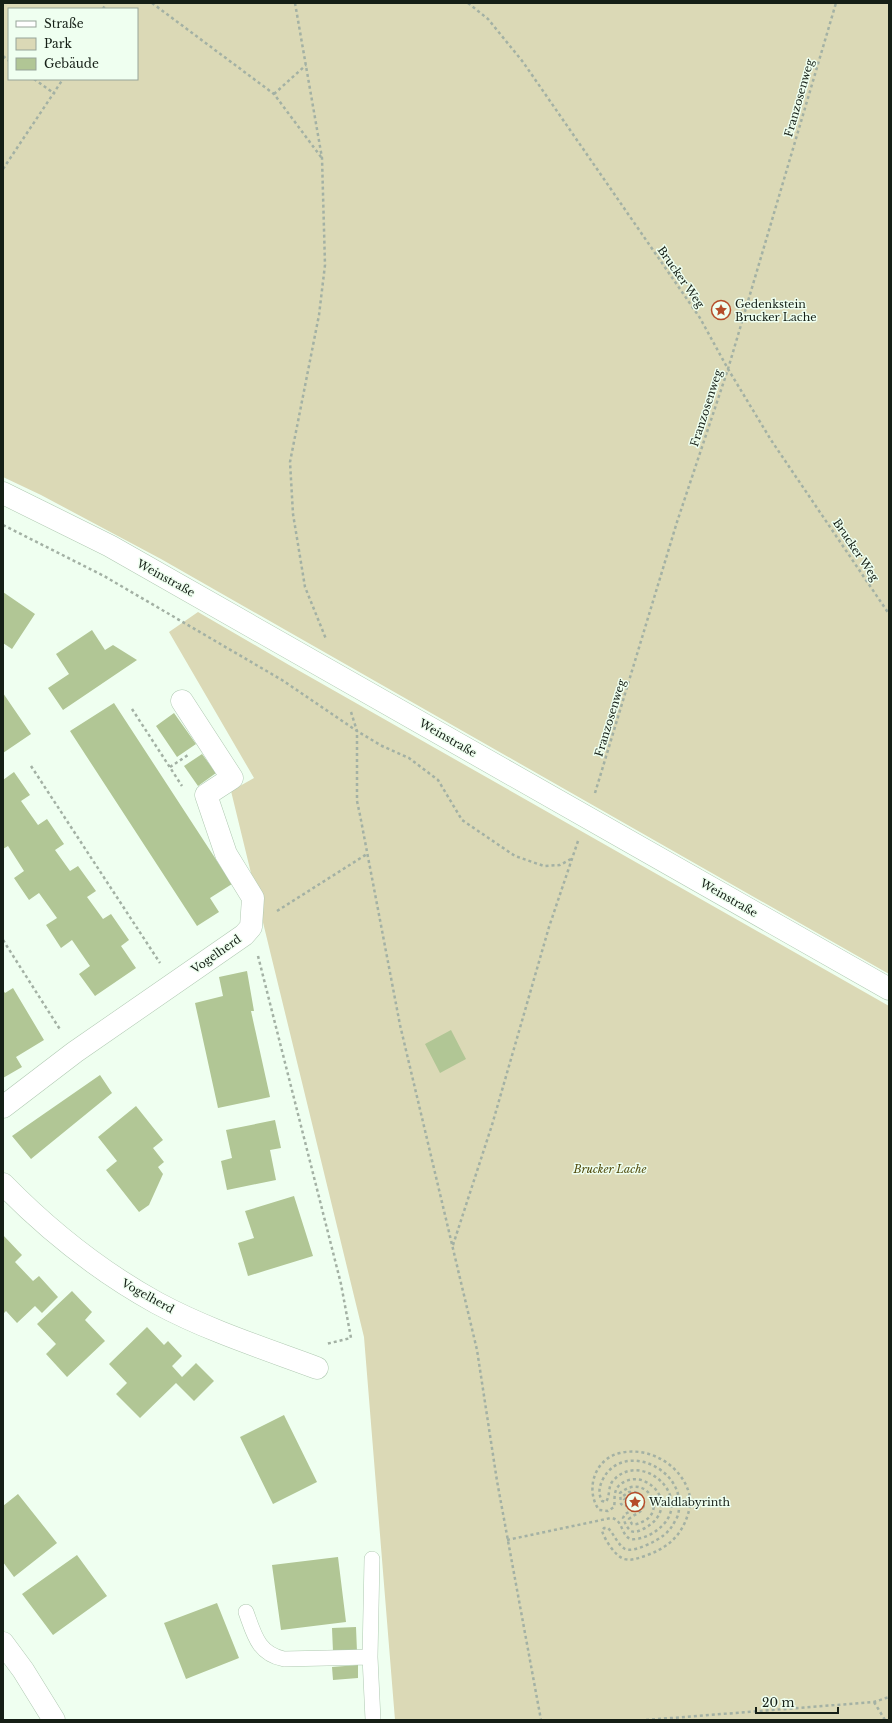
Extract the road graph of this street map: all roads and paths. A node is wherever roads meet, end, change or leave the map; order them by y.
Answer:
1 (152, 3) edge
2 (295, 3) edge
3 (468, 3) edge
4 (836, 3) edge
5 (306, 65) junction
6 (35, 80) edge
7 (62, 80) edge
8 (55, 94) junction
9 (274, 94) junction
10 (322, 158) junction
11 (3, 169) edge
12 (728, 369) junction
13 (3, 493) edge
14 (3, 525) edge
15 (889, 614) edge
16 (341, 677) junction
17 (182, 701) dead end
18 (132, 709) dead end
19 (357, 731) junction
20 (31, 766) dead end
21 (186, 792) dead end
22 (587, 817) junction
23 (367, 854) junction
24 (572, 859) junction
25 (247, 931) junction
26 (3, 940) edge
27 (174, 984) junction
28 (889, 989) edge
29 (75, 1052) junction
30 (3, 1107) edge
31 (3, 1184) edge
32 (453, 1246) junction
33 (320, 1346) dead end
34 (317, 1368) dead end
35 (632, 1504) dead end
36 (507, 1540) junction
37 (372, 1559) dead end
38 (246, 1612) dead end
39 (3, 1643) edge
40 (370, 1657) junction
41 (889, 1697) edge
42 (874, 1702) junction
43 (54, 1720) edge
44 (374, 1720) edge
45 (541, 1720) edge
46 (646, 1720) edge
47 (885, 1720) edge

1 - 9 path
2 - 5 path
3 - 12 path, Brucker Weg
4 - 12 path, Franzosenweg
5 - 9 path
5 - 10 path
6 - 8 path
7 - 8 path
8 - 11 path
9 - 10 path
10 - 16 path
12 - 15 path, Brucker Weg
12 - 22 path, Franzosenweg
13 - 16 street, Weinstraße
14 - 19 path
16 - 19 path
16 - 22 street, Weinstraße
17 - 25 street, Vogelherd
18 - 21 path
19 - 23 path
19 - 24 path
20 - 27 path
22 - 24 path, Franzosenweg
22 - 28 street, Weinstraße
23 - 25 path
23 - 32 path
24 - 32 path, Franzosenweg
25 - 27 street, Vogelherd
25 - 33 path
26 - 29 path
27 - 29 street, Vogelherd
29 - 30 street, Vogelherd
31 - 34 street, Vogelherd
32 - 36 path
35 - 36 path
36 - 45 path
37 - 40 lane
38 - 40 lane
39 - 43 street
40 - 44 lane
41 - 42 path
42 - 46 path
42 - 47 path

